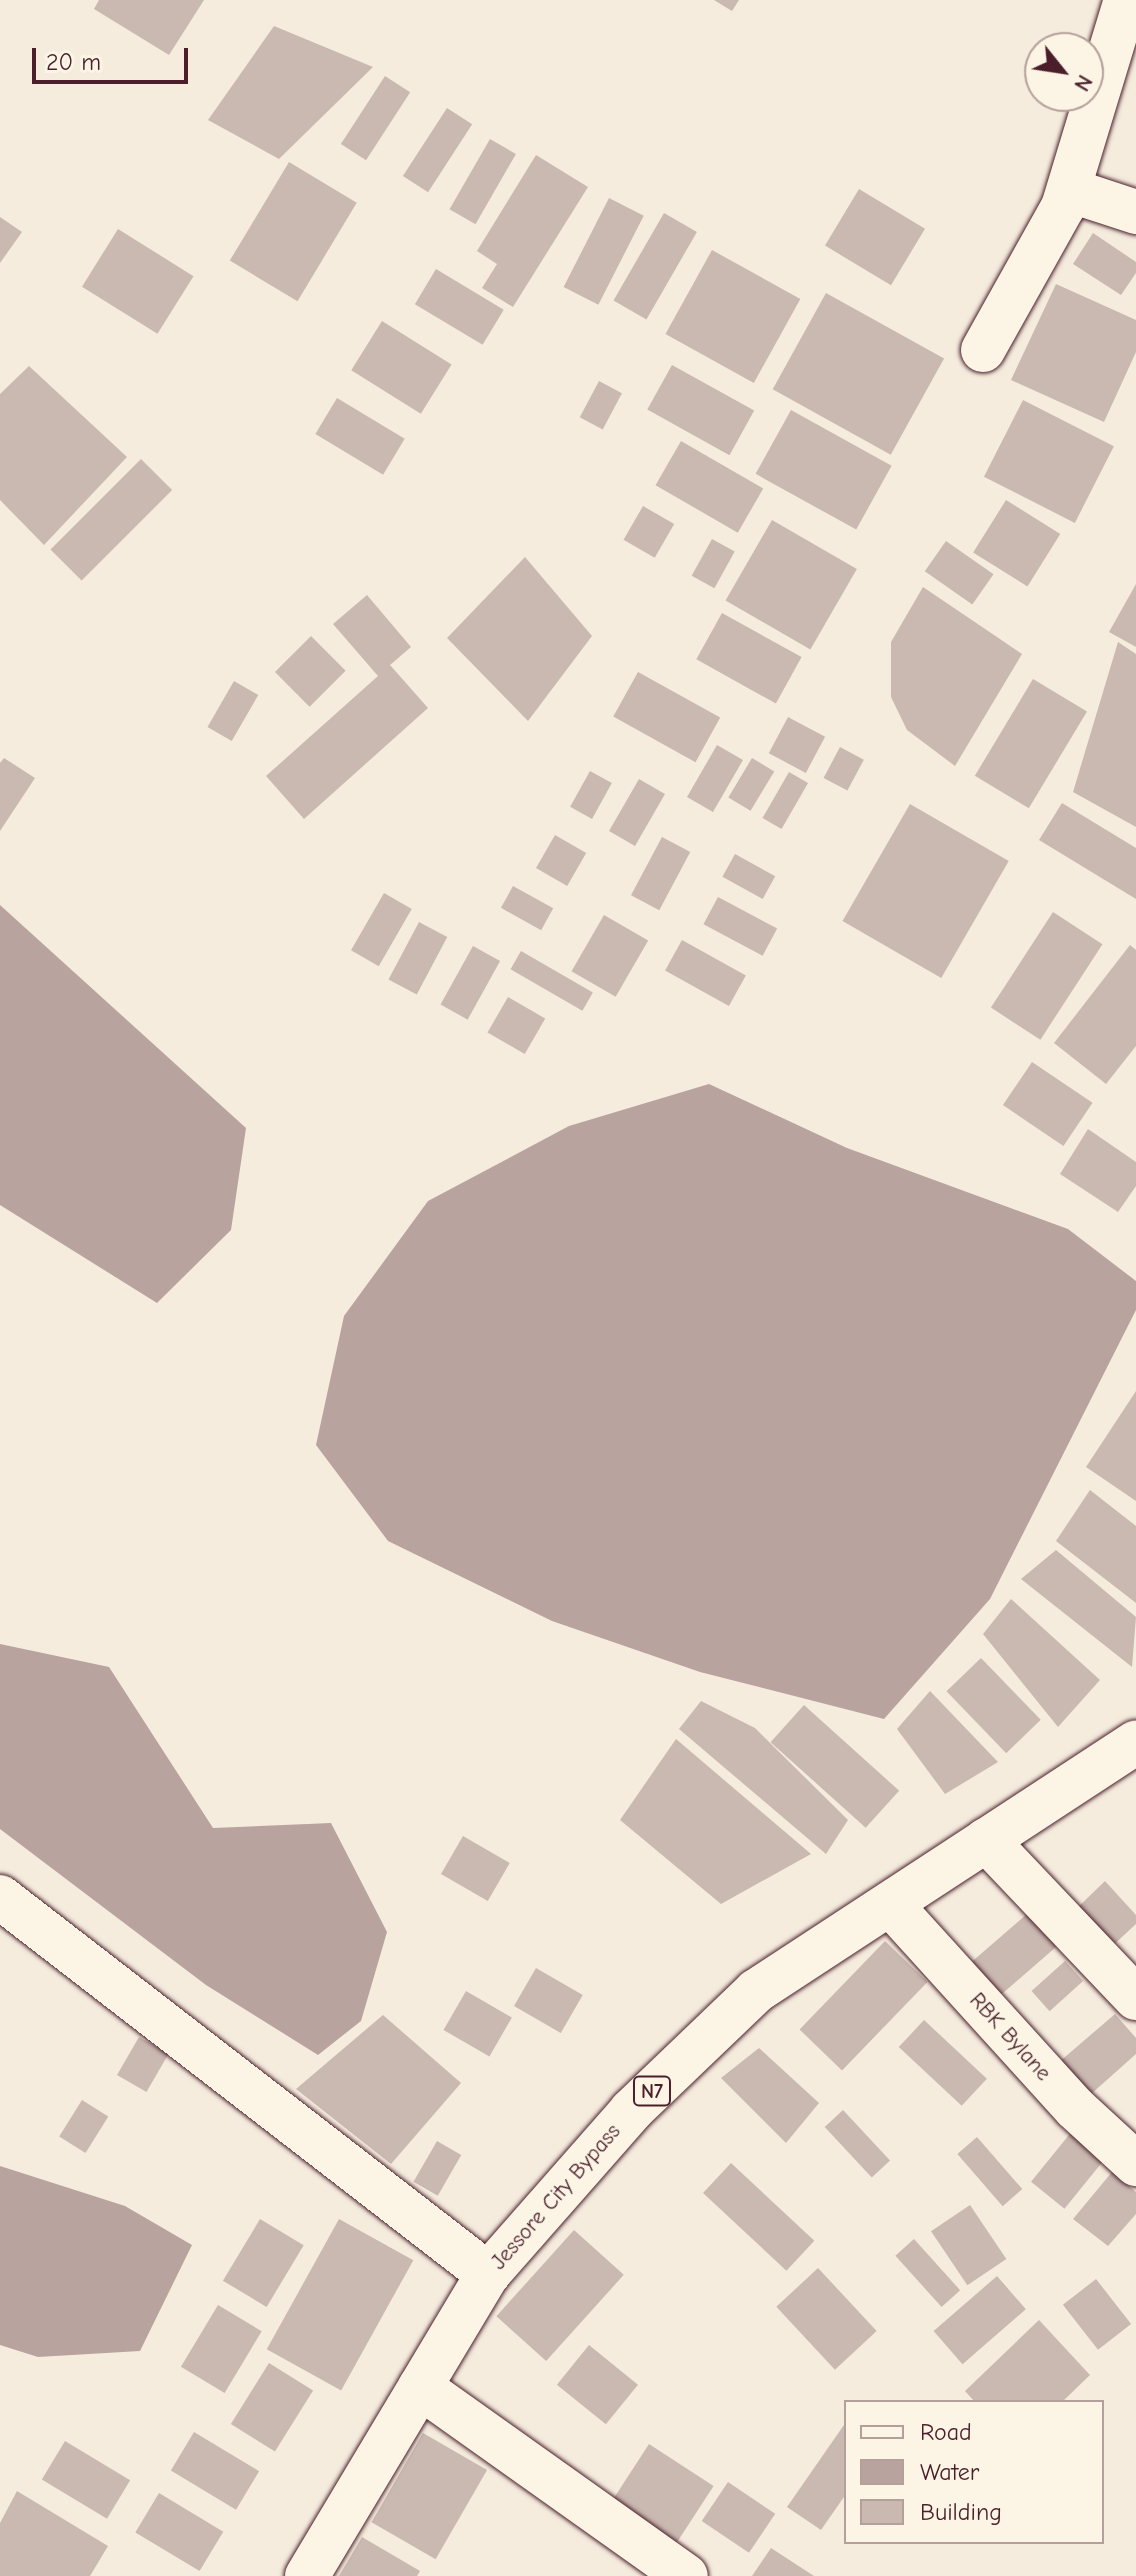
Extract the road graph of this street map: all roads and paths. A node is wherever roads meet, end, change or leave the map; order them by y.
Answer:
1 (1126, 0) edge
2 (1069, 190) junction
3 (1136, 212) edge
4 (983, 350) dead end
5 (1136, 1742) edge
6 (986, 1840) junction
7 (0, 1897) edge
8 (890, 1904) junction
9 (1136, 1998) edge
10 (1136, 2164) edge
11 (488, 2274) junction
12 (420, 2387) junction
13 (307, 2576) edge
14 (686, 2576) edge

1 - 2 main road
2 - 3 main road
2 - 4 main road
5 - 6 main road, Jessore City Bypass / N7
6 - 8 main road, Jessore City Bypass / N7
6 - 9 main road
7 - 11 main road
8 - 10 main road, RBK Bylane
8 - 11 main road, Jessore City Bypass / N7
11 - 12 main road, Jessore City Bypass / N7
12 - 13 main road, Jessore City Bypass / N7
12 - 14 main road

